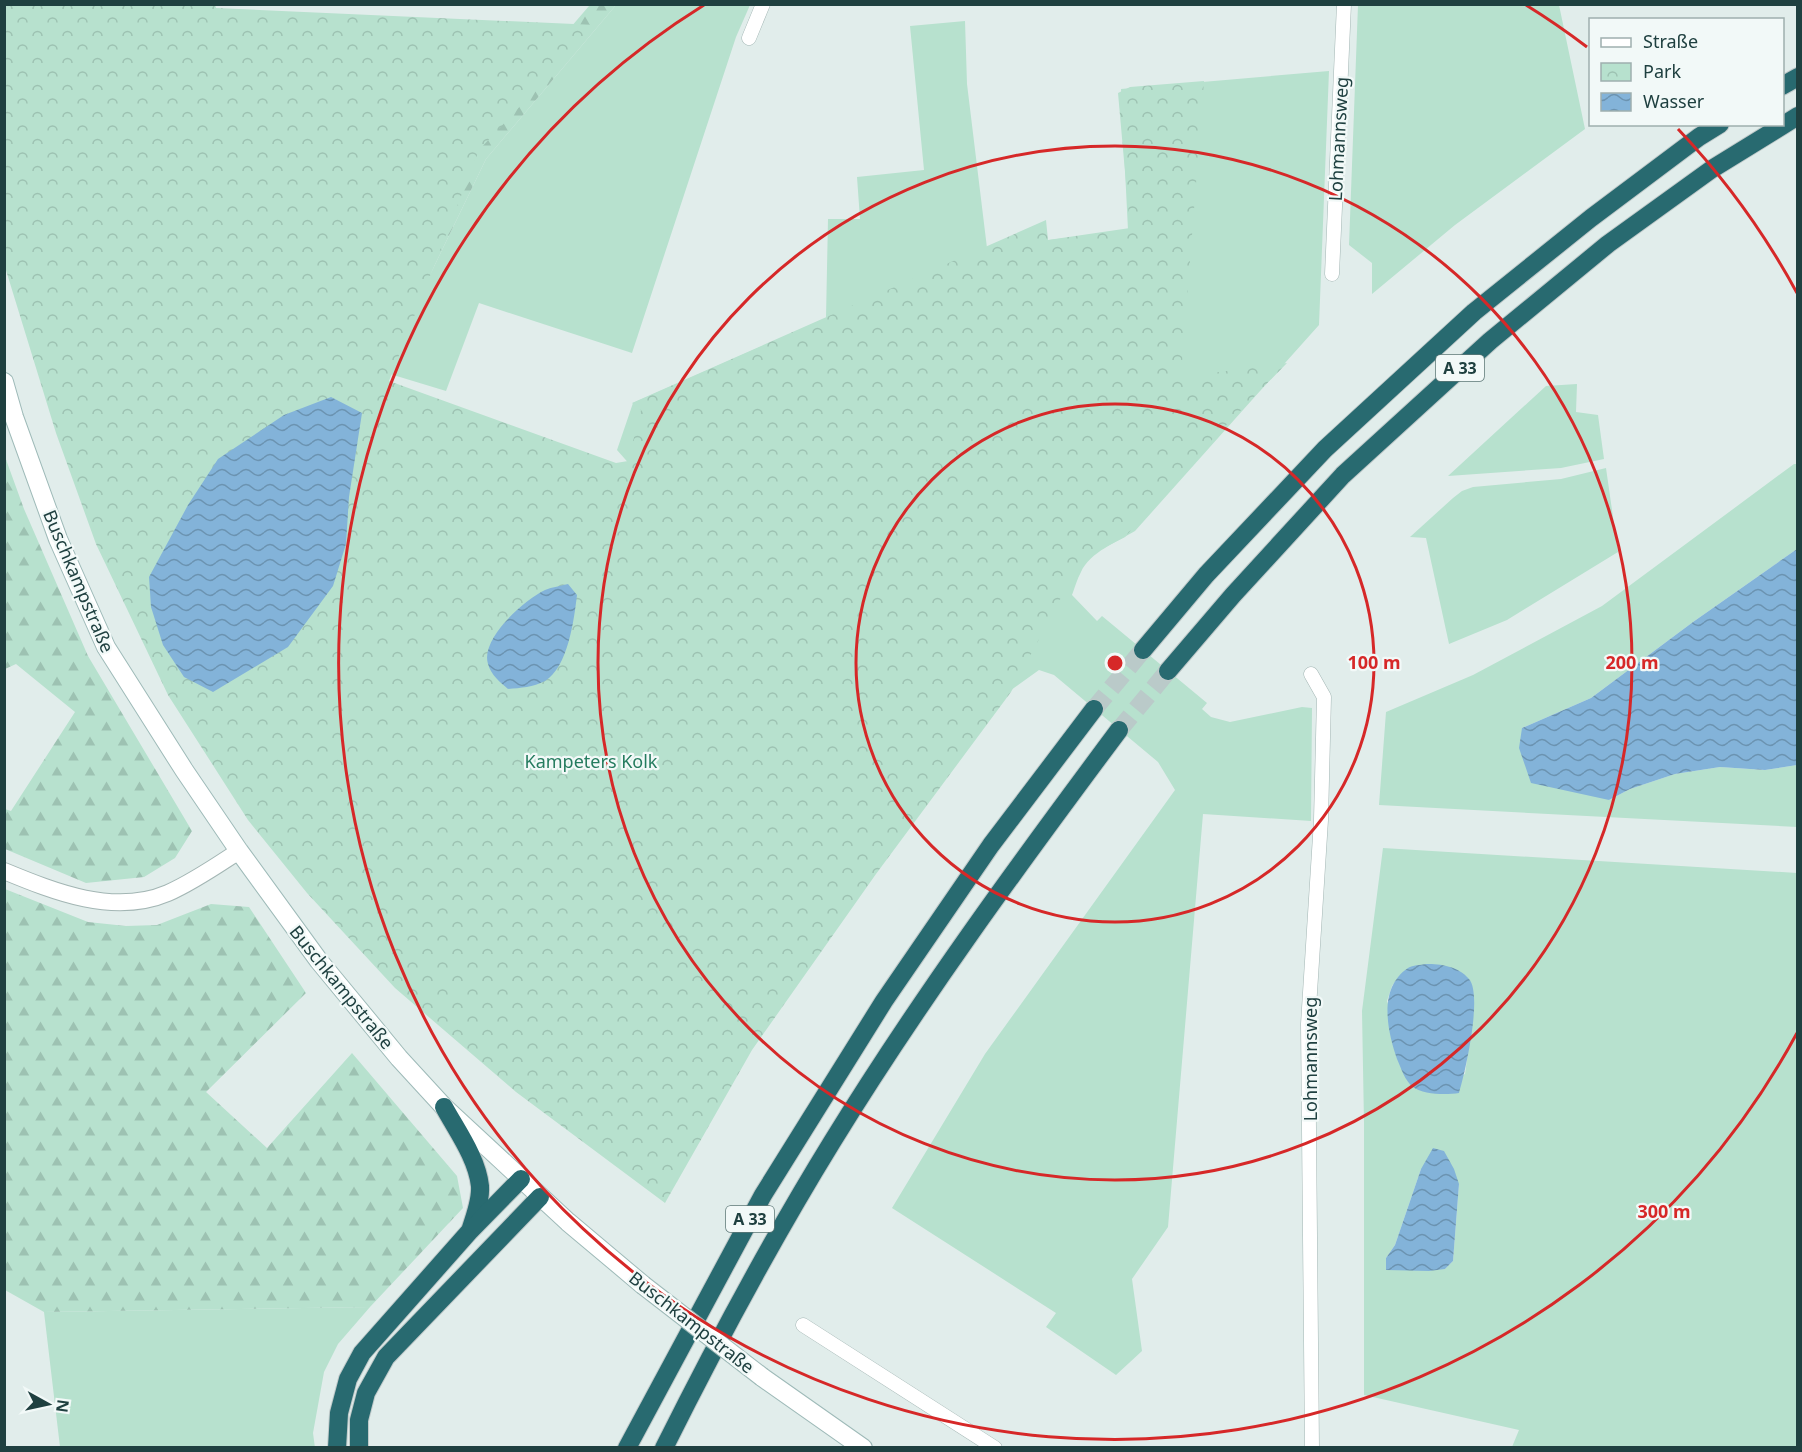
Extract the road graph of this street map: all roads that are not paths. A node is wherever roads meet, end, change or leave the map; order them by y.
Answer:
1 (763, 4) edge
2 (1344, 4) edge
3 (748, 38) dead end
4 (1797, 77) edge
5 (1784, 85) edge
6 (1797, 116) edge
7 (1784, 124) edge
8 (1717, 126) edge
9 (1781, 126) edge
10 (1332, 274) dead end
11 (4, 382) edge
12 (1143, 650) tunnel mouth
13 (1168, 671) tunnel mouth
14 (1311, 674) dead end
15 (1094, 709) tunnel mouth
16 (1119, 730) tunnel mouth
17 (239, 851) junction
18 (4, 871) edge
19 (444, 1107) junction
20 (521, 1179) junction
21 (540, 1197) junction
22 (469, 1232) junction
23 (803, 1325) dead end
24 (627, 1446) edge
25 (664, 1447) edge
26 (338, 1448) edge
27 (358, 1448) edge
28 (863, 1448) edge
29 (995, 1448) edge
30 (1312, 1448) edge

1 - 3 street
2 - 10 street, Lohmannsweg
4 - 5 highway
6 - 7 highway, A 33
8 - 12 highway, A 33
9 - 13 highway, A 33
11 - 17 main road, Buschkampstraße
14 - 30 street, Lohmannsweg
15 - 24 highway, A 33
16 - 25 highway, A 33
17 - 18 street
17 - 19 main road, Buschkampstraße
19 - 20 main road, Buschkampstraße
19 - 22 highway
20 - 21 main road, Buschkampstraße
20 - 22 highway
21 - 27 highway
21 - 28 main road, Buschkampstraße, bridge
22 - 26 highway
23 - 29 street

